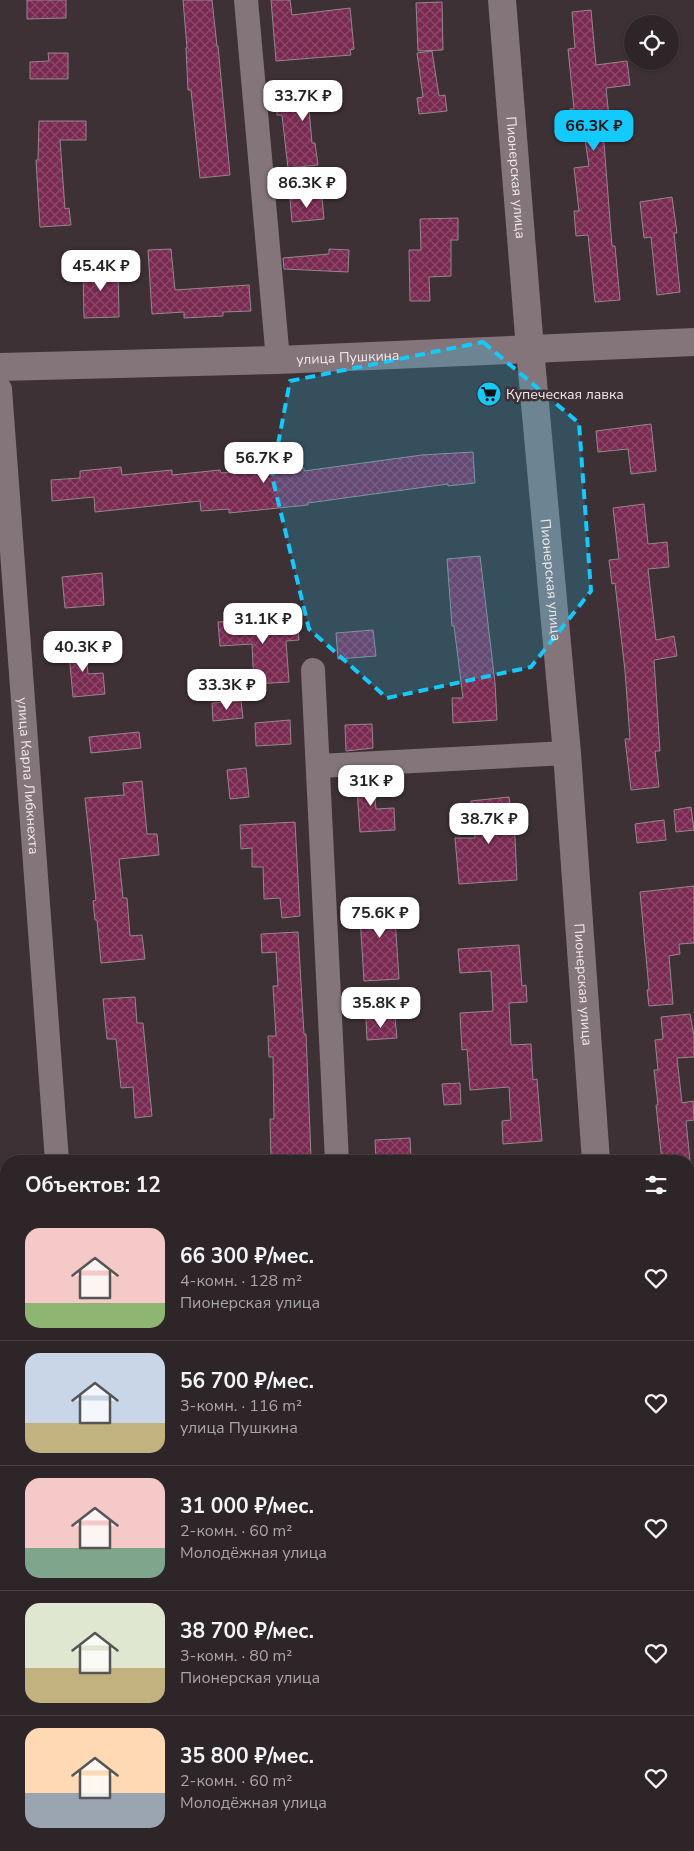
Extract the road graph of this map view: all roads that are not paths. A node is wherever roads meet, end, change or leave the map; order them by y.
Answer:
1 (246, 0) edge
2 (502, 0) edge
3 (694, 342) edge
4 (530, 349) junction
5 (278, 360) junction
6 (0, 367) edge
7 (0, 389) edge
8 (8, 612) edge
9 (313, 670) dead end
10 (567, 753) junction
11 (319, 766) junction
12 (56, 1155) edge
13 (337, 1155) edge
14 (596, 1155) edge

1 - 5 street
2 - 4 street, Пионерская улица
3 - 4 street, улица Пушкина
4 - 5 street, улица Пушкина
4 - 10 street, Пионерская улица
5 - 6 street, улица Пушкина
7 - 8 street, улица Карла Либкнехта
8 - 12 street, улица Карла Либкнехта
9 - 11 street
10 - 11 street
10 - 14 street, Пионерская улица
11 - 13 street

